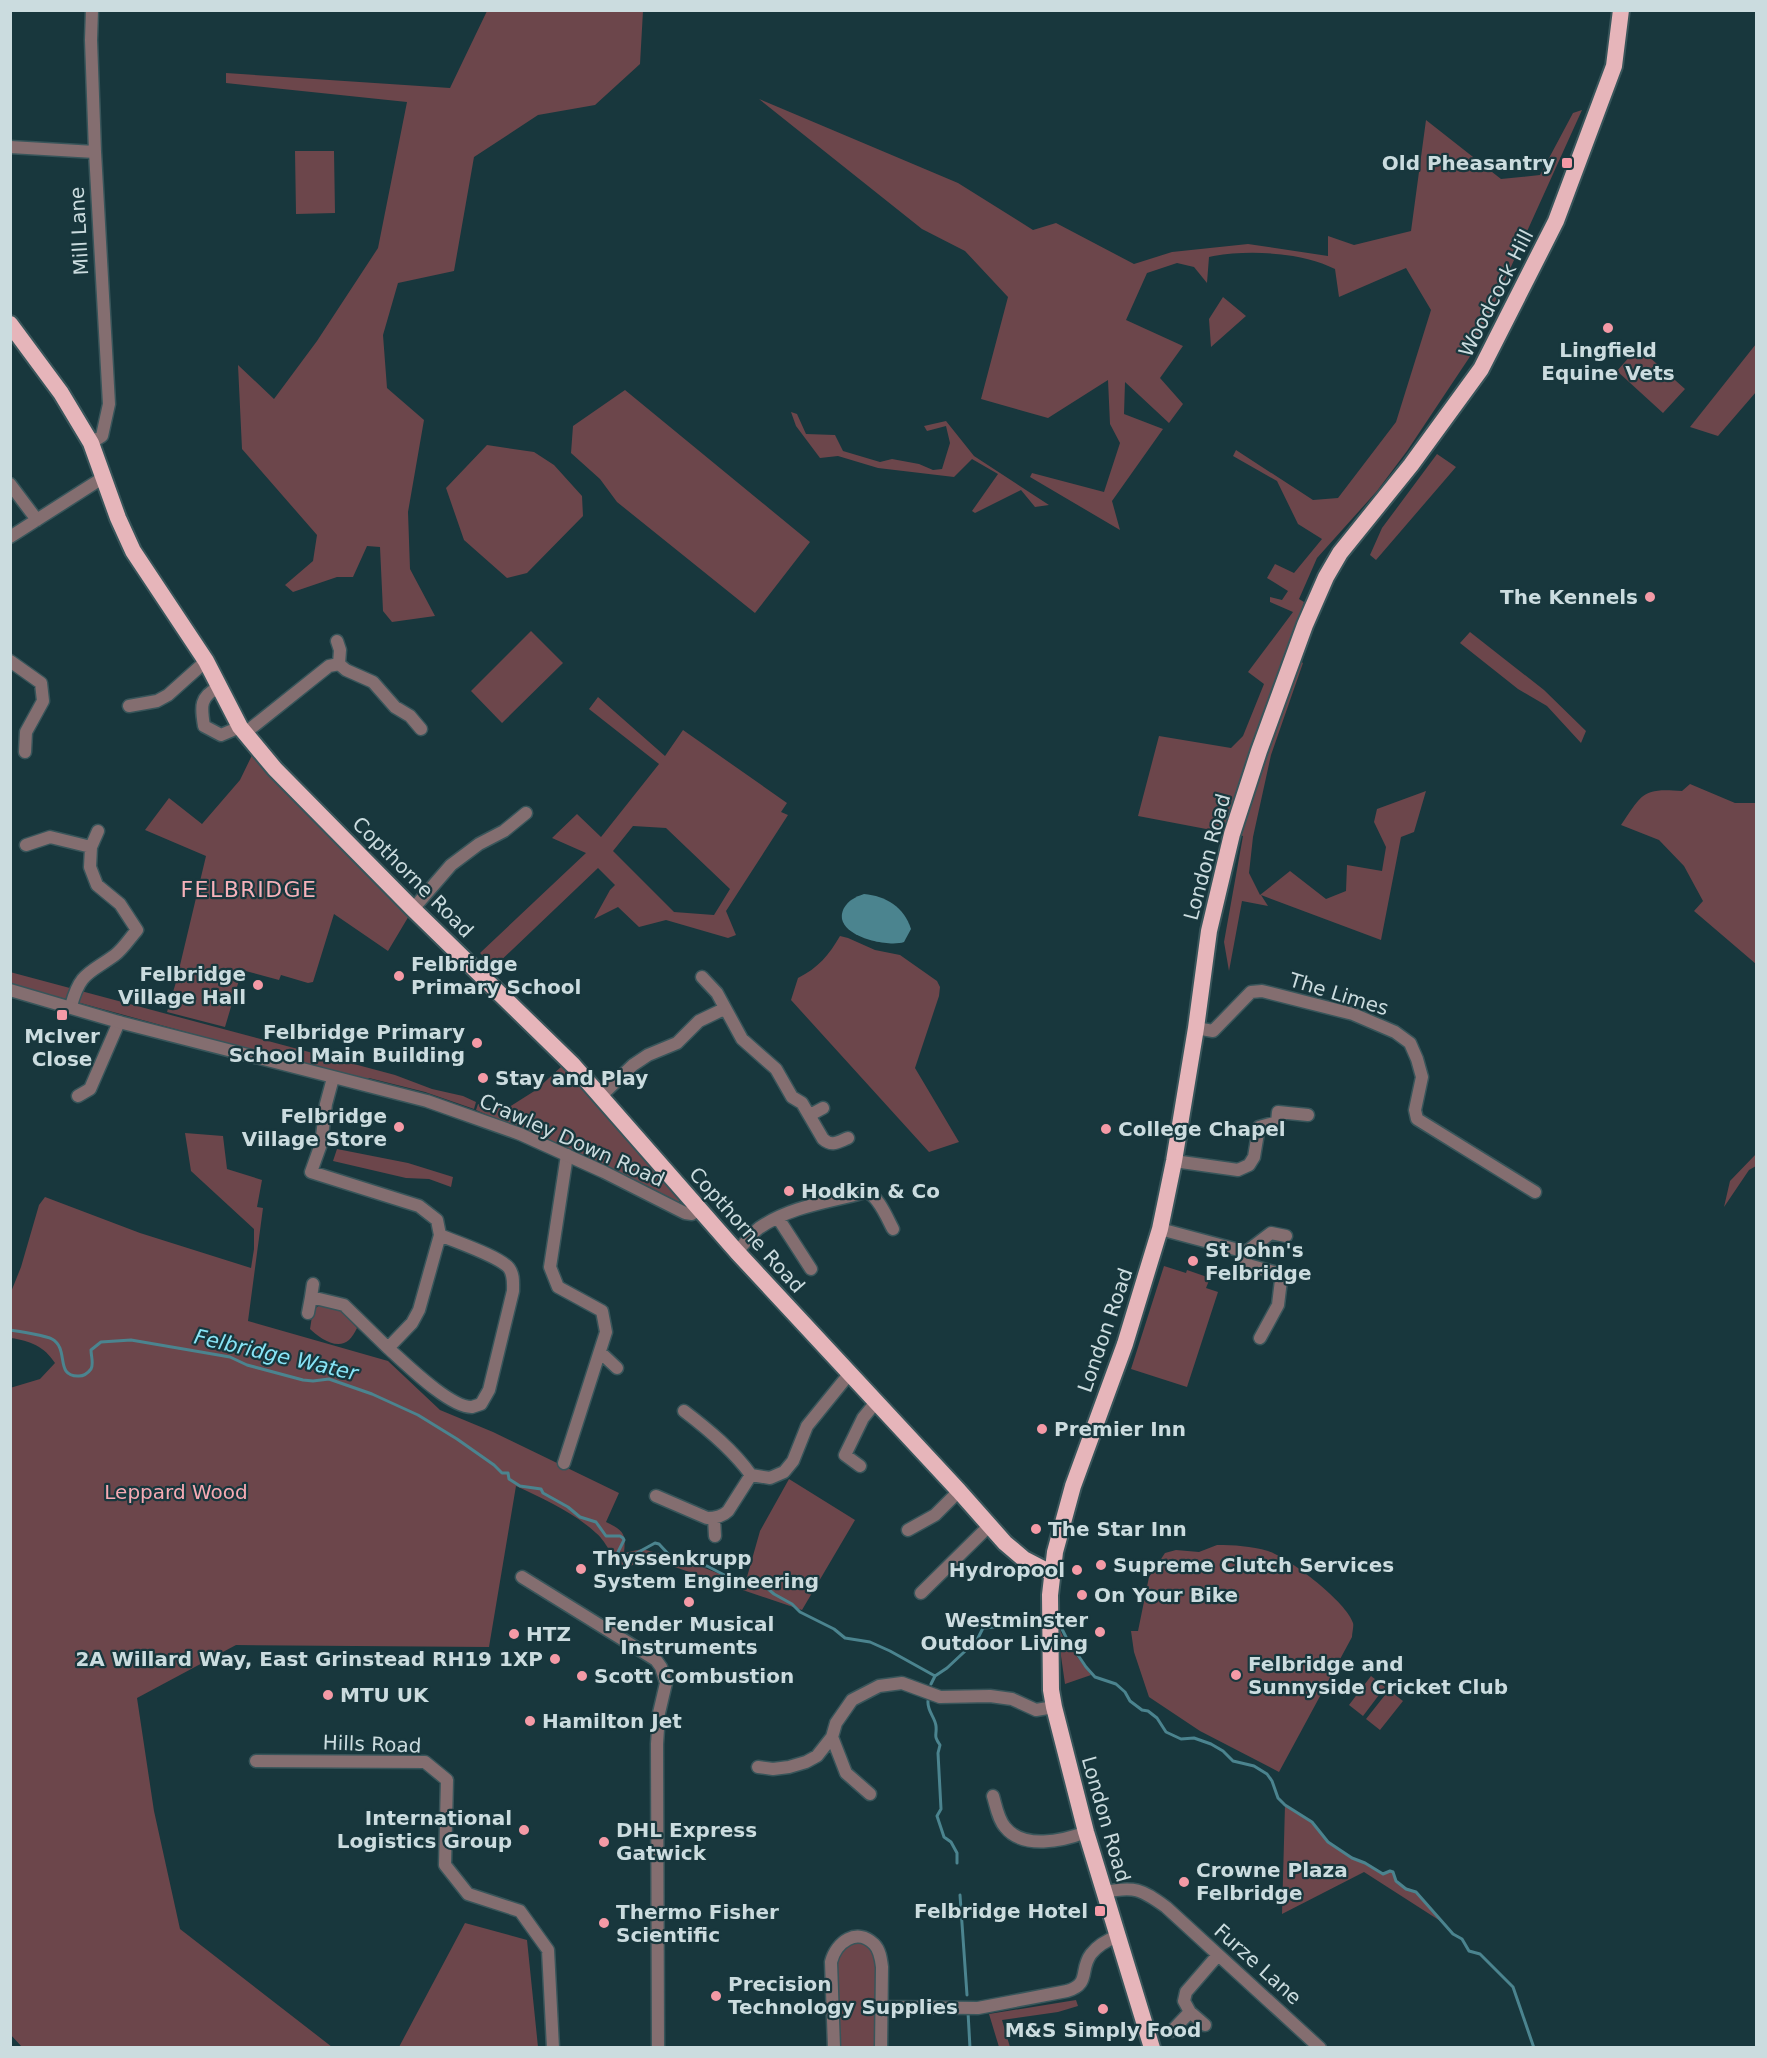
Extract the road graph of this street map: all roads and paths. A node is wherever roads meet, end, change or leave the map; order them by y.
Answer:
1 (92, 10) edge
2 (1621, 10) edge
3 (10, 147) edge
4 (94, 152) junction
5 (10, 324) edge
6 (91, 443) junction
7 (104, 477) junction
8 (10, 484) edge
9 (37, 520) junction
10 (10, 537) edge
11 (1305, 625) joint
12 (337, 641) dead end
13 (10, 661) edge
14 (206, 661) junction
15 (339, 664) junction
16 (219, 687) junction
17 (129, 706) dead end
18 (422, 729) dead end
19 (243, 730) junction
20 (25, 752) dead end
21 (526, 813) dead end
22 (99, 831) dead end
23 (26, 845) dead end
24 (91, 847) junction
25 (413, 909) junction
26 (702, 977) dead end
27 (10, 990) edge
28 (72, 1006) junction
29 (724, 1009) junction
30 (120, 1022) junction
31 (1196, 1028) junction
32 (333, 1078) junction
33 (78, 1096) dead end
34 (601, 1096) junction
35 (823, 1108) dead end
36 (810, 1115) junction
37 (1308, 1115) dead end
38 (848, 1138) dead end
39 (567, 1155) junction
40 (1174, 1161) junction
41 (1534, 1192) dead end
42 (698, 1209) junction
43 (778, 1218) junction
44 (893, 1229) dead end
45 (1160, 1229) junction
46 (440, 1235) junction
47 (1286, 1236) dead end
48 (737, 1252) junction
49 (1246, 1252) junction
50 (811, 1269) dead end
51 (313, 1284) dead end
52 (311, 1297) junction
53 (308, 1313) dead end
54 (1260, 1338) dead end
55 (388, 1348) junction
56 (600, 1352) junction
57 (617, 1368) dead end
58 (850, 1373) junction
59 (876, 1402) junction
60 (684, 1411) dead end
61 (564, 1463) dead end
62 (860, 1466) dead end
63 (751, 1475) junction
64 (959, 1491) junction
65 (656, 1496) dead end
66 (714, 1518) junction
67 (989, 1526) junction
68 (908, 1530) dead end
69 (715, 1536) dead end
70 (1051, 1574) junction
71 (522, 1577) dead end
72 (921, 1593) dead end
73 (1054, 1707) junction
74 (832, 1737) junction
75 (256, 1761) dead end
76 (758, 1767) dead end
77 (870, 1794) dead end
78 (993, 1796) dead end
79 (1086, 1832) junction
80 (1104, 1892) junction
81 (1118, 1936) junction
82 (1218, 1955) junction
83 (882, 2007) junction
84 (1190, 2012) junction
85 (1205, 2025) dead end
86 (1172, 2031) dead end
87 (554, 2048) edge
88 (658, 2048) edge
89 (834, 2048) edge
90 (881, 2048) edge
91 (1152, 2048) edge
92 (1320, 2048) edge

1 - 4 street, Mill Lane
2 - 11 highway, Woodcock Hill
3 - 4 street
4 - 6 street, Mill Lane
5 - 6 highway, Copthorne Road
6 - 7 highway, Copthorne Road
7 - 9 street
7 - 14 highway, Copthorne Road
8 - 9 street
9 - 10 street
11 - 31 highway, London Road
12 - 15 street
13 - 20 street
14 - 16 highway, Copthorne Road
14 - 17 street
15 - 18 street
15 - 19 street
16 - 19 highway, Copthorne Road
16 - 19 street
19 - 25 highway, Copthorne Road
21 - 25 street
22 - 24 street
23 - 24 street
24 - 28 street
25 - 34 highway, Copthorne Road
26 - 29 street
27 - 28 street, Crawley Down Road
28 - 30 street, Crawley Down Road
29 - 34 street
29 - 36 street
30 - 32 street, Crawley Down Road
30 - 33 street
31 - 40 highway, London Road
31 - 41 street, The Limes
32 - 39 street, Crawley Down Road
32 - 46 street
34 - 42 highway, Copthorne Road
35 - 36 street
36 - 38 street
37 - 40 street
39 - 42 street, Crawley Down Road
39 - 56 street
40 - 45 highway, London Road
42 - 48 highway, Copthorne Road
43 - 44 street
43 - 48 street
43 - 50 street
45 - 49 street
45 - 70 highway, London Road
46 - 55 street
46 - 55 street
47 - 49 street
48 - 58 highway, Copthorne Road
49 - 54 street
51 - 52 street
52 - 53 street
52 - 55 street
56 - 57 street
56 - 61 street
58 - 59 highway, Copthorne Road
58 - 63 street
59 - 62 street
59 - 64 highway, Copthorne Road
60 - 63 street
63 - 66 street
64 - 67 highway, Copthorne Road
64 - 68 street
65 - 66 street
66 - 69 street
67 - 70 highway, Copthorne Road
67 - 72 street
70 - 73 highway, London Road
71 - 88 street
73 - 74 street
73 - 79 highway, London Road
74 - 76 street
74 - 77 street
75 - 87 street, Hills Road
78 - 79 street
79 - 80 highway, London Road
80 - 81 highway, London Road
80 - 82 street, Furze Lane
81 - 83 street
81 - 91 highway, London Road
82 - 84 street
82 - 92 street, Furze Lane
83 - 89 street
83 - 90 street
84 - 85 street
84 - 86 street

